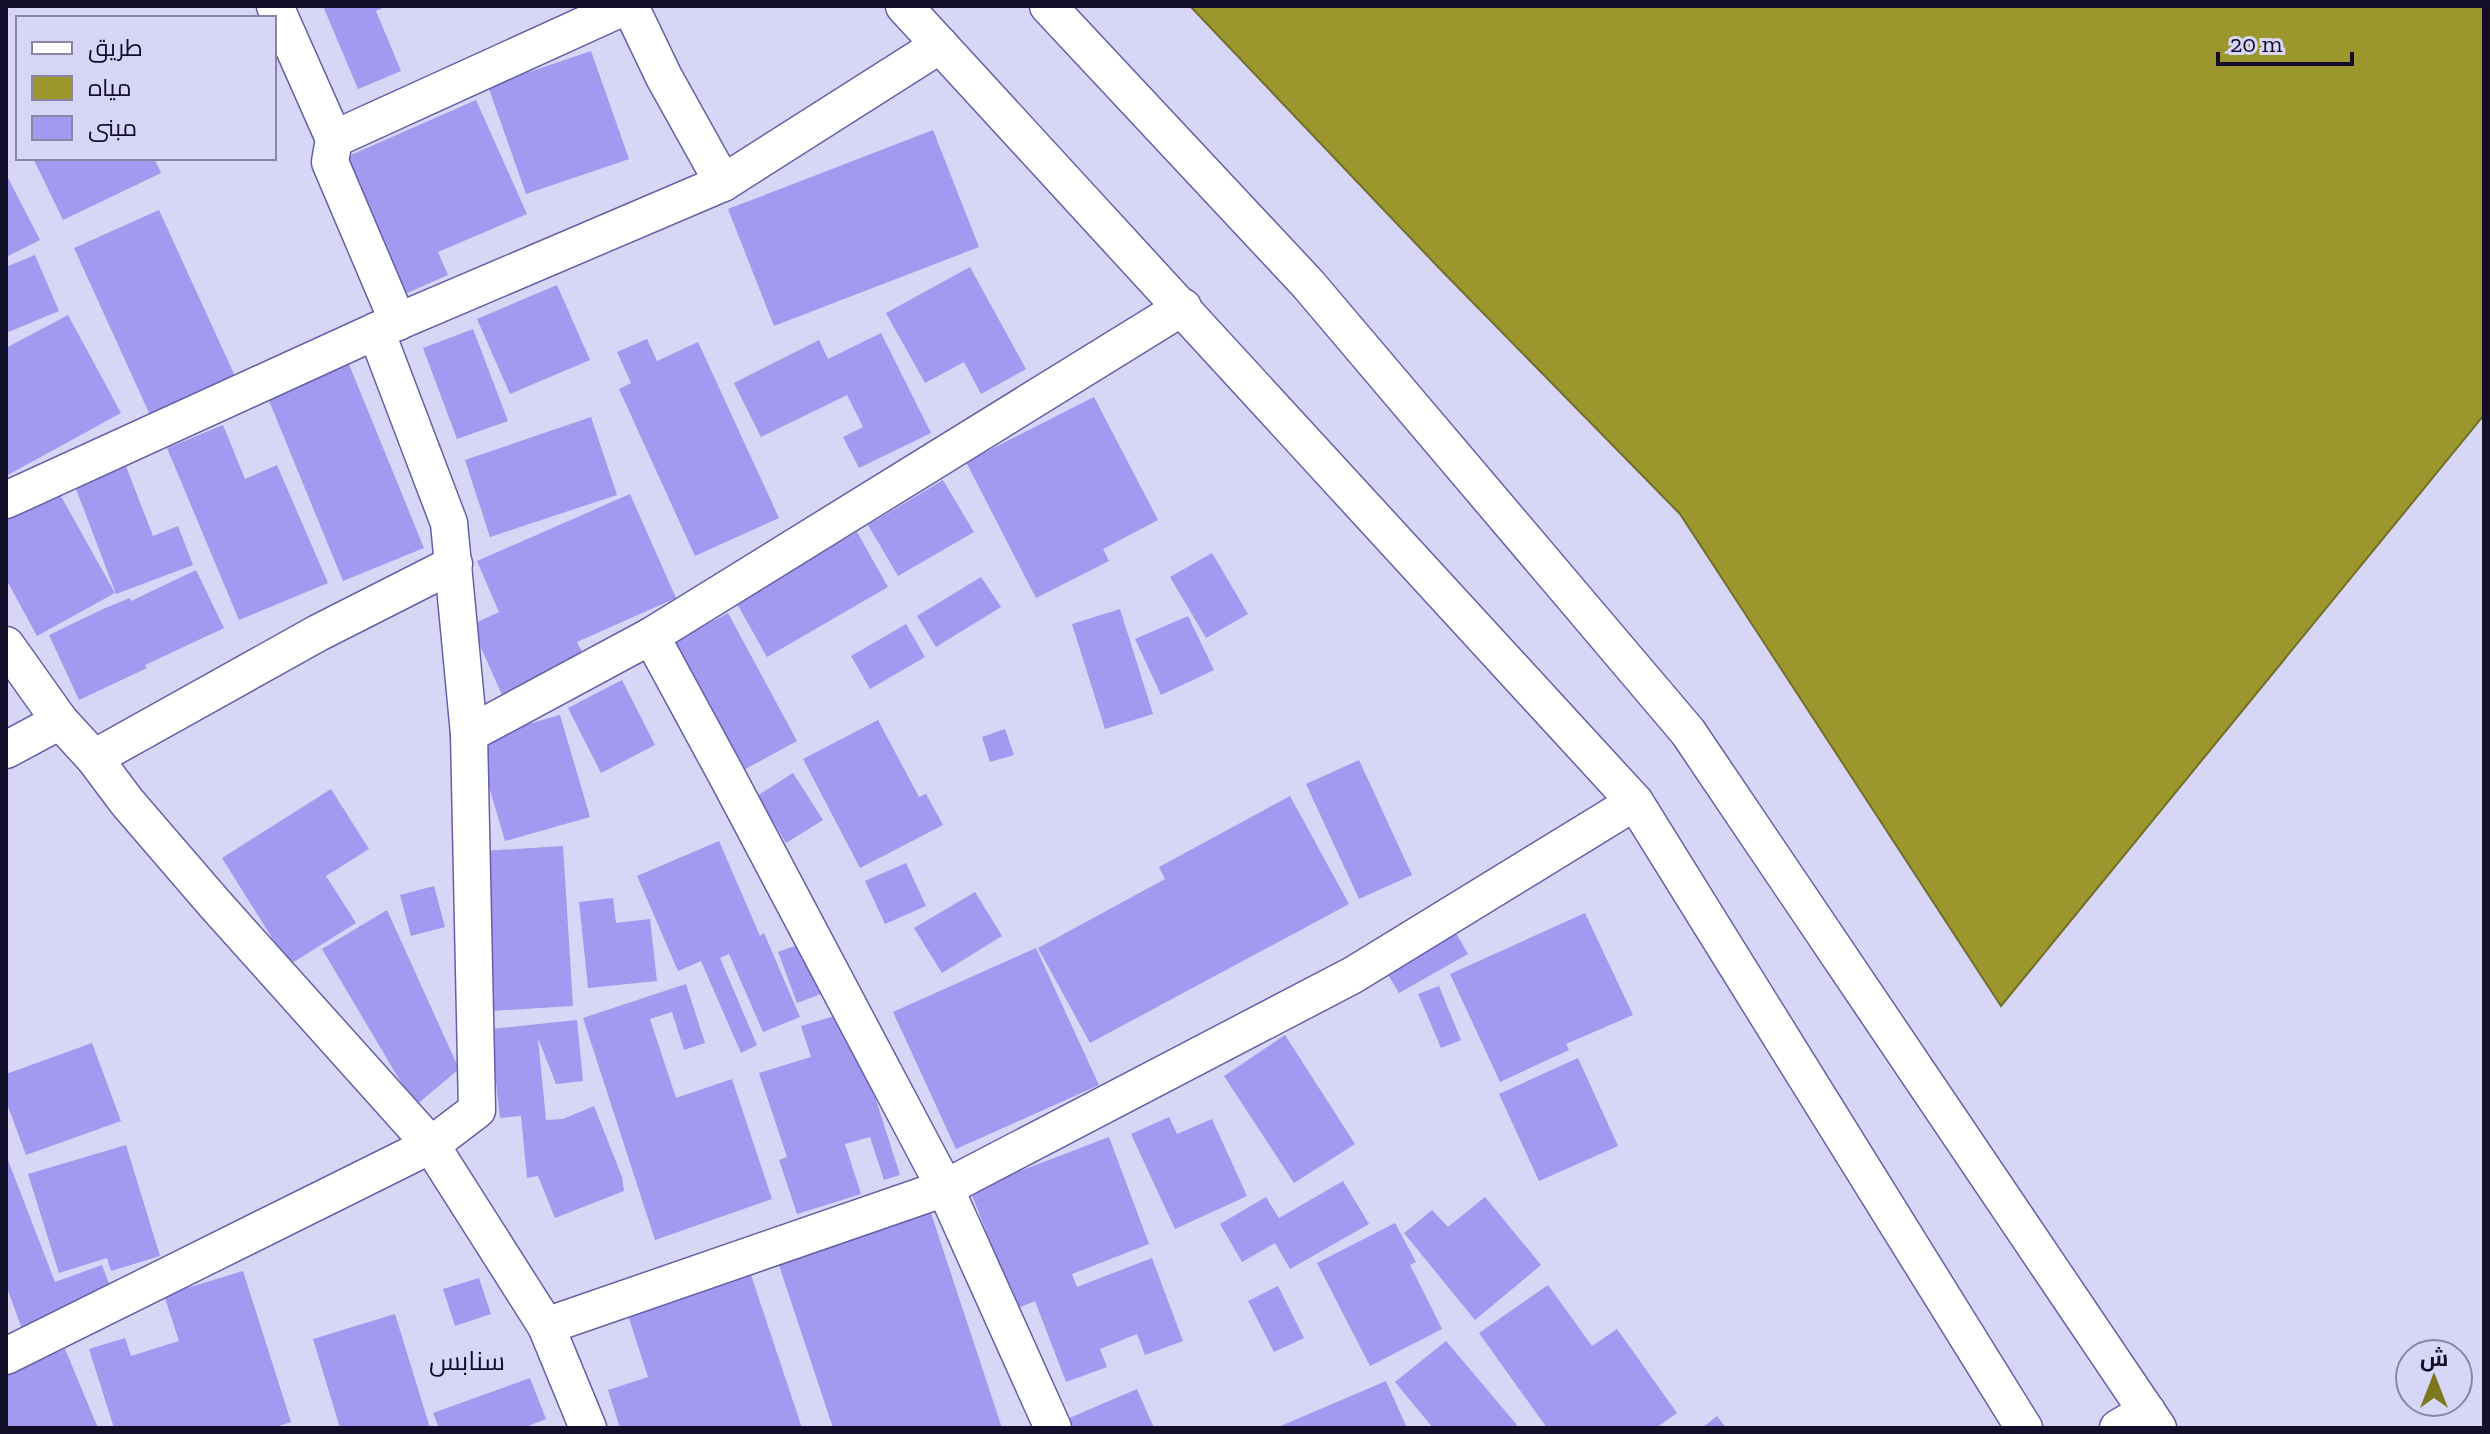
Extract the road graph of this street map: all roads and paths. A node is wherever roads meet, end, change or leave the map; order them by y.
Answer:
1 (275, 6) edge
2 (628, 6) edge
3 (904, 6) edge
4 (1048, 6) edge
5 (940, 45) junction
6 (334, 139) junction
7 (723, 183) junction
8 (1183, 307) junction
9 (387, 326) junction
10 (6, 500) edge
11 (454, 564) junction
12 (651, 636) junction
13 (6, 645) edge
14 (60, 721) junction
15 (469, 734) junction
16 (6, 750) edge
17 (94, 758) junction
18 (1635, 802) junction
19 (431, 1145) junction
20 (945, 1188) junction
21 (546, 1326) junction
22 (6, 1356) edge
23 (2141, 1422) edge
24 (588, 1428) edge
25 (1053, 1428) edge
26 (2024, 1428) edge

1 - 6 street
2 - 6 street
2 - 7 street
3 - 5 street
4 - 23 street
5 - 7 street
5 - 8 street
6 - 9 street
7 - 9 street
8 - 12 street
8 - 18 street
9 - 10 street
9 - 11 street
11 - 15 street
11 - 17 street
12 - 15 street
12 - 20 street
13 - 14 street
14 - 16 street
14 - 17 street
15 - 19 street
17 - 19 street
18 - 20 street
18 - 26 street
19 - 21 street
19 - 22 street
20 - 21 street
20 - 25 street
21 - 24 street

